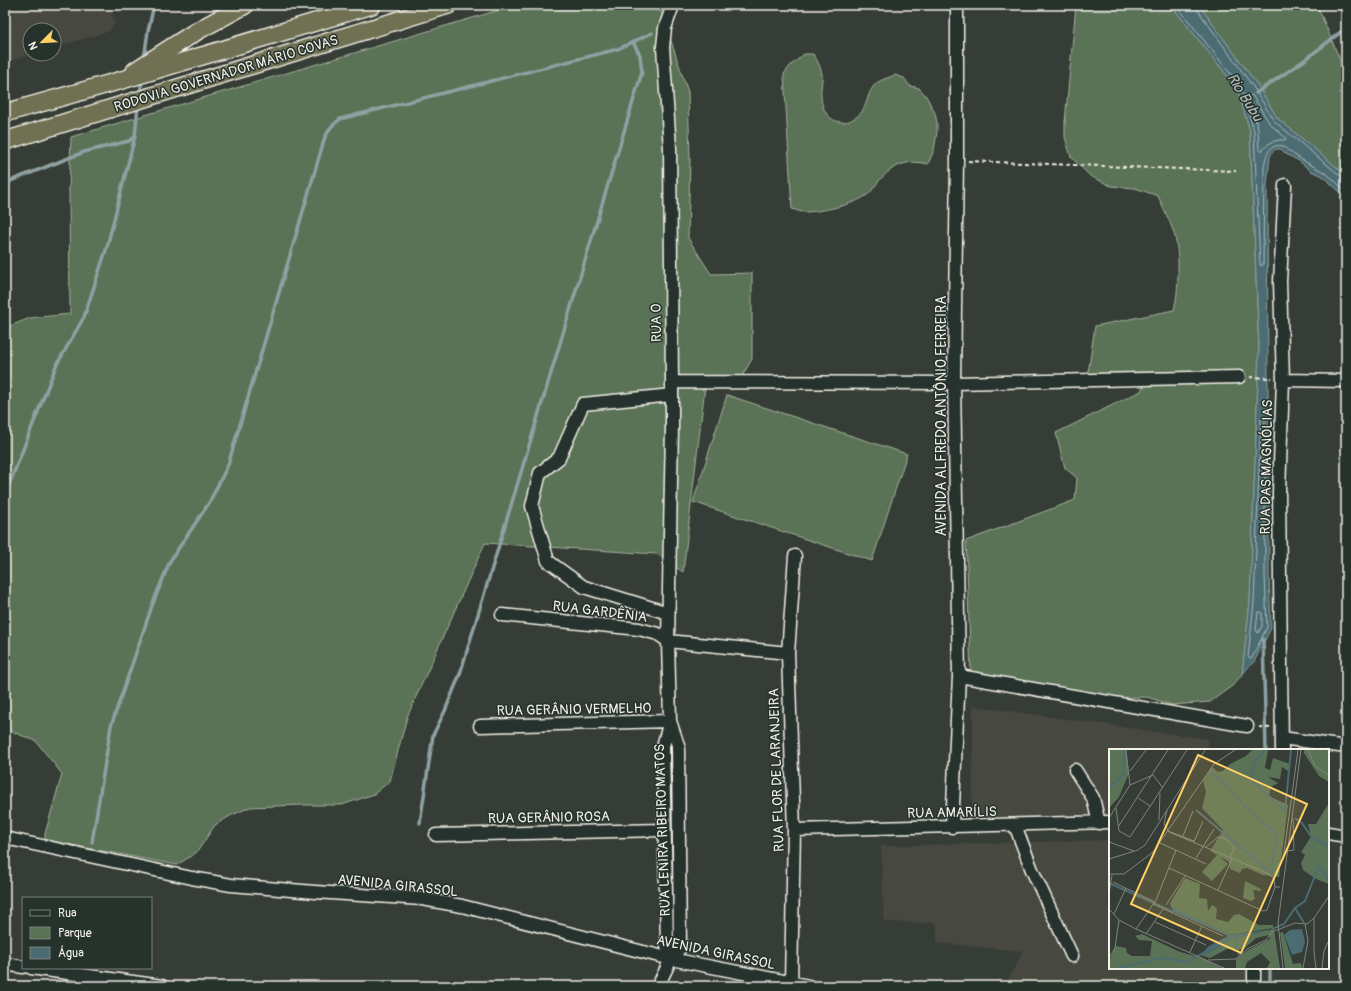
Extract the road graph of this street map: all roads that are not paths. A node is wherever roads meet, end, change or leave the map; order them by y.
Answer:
1 (245, 5) edge
2 (372, 5) edge
3 (420, 5) edge
4 (448, 5) edge
5 (672, 5) edge
6 (957, 5) edge
7 (122, 80) junction
8 (200, 80) junction
9 (5, 113) edge
10 (5, 141) edge
11 (1285, 185) dead end
12 (1240, 377) dead end
13 (1278, 379) junction
14 (1346, 380) edge
15 (672, 382) junction
16 (954, 383) junction
17 (672, 395) junction
18 (795, 556) dead end
19 (668, 613) junction
20 (502, 615) dead end
21 (668, 641) junction
22 (788, 653) junction
23 (959, 676) junction
24 (670, 721) junction
25 (480, 726) dead end
26 (1247, 726) dead end
27 (1282, 744) edge
28 (1346, 747) edge
29 (1075, 770) dead end
30 (1104, 822) edge
31 (1015, 825) junction
32 (952, 827) junction
33 (664, 830) junction
34 (794, 830) junction
35 (1329, 832) edge
36 (436, 834) dead end
37 (1346, 836) edge
38 (5, 838) edge
39 (1072, 956) dead end
40 (671, 959) junction
41 (5, 964) edge
42 (22, 967) edge
43 (38, 969) edge
44 (1254, 969) edge
45 (790, 983) junction
46 (162, 986) edge
47 (658, 986) edge
48 (809, 986) edge
49 (1254, 986) edge

1 - 7 highway
2 - 7 highway, RODOVIA GOVERNADOR MÁRIO COVAS
3 - 8 highway
4 - 8 highway, RODOVIA GOVERNADOR MÁRIO COVAS
5 - 15 street, RUA O
6 - 16 street, AVENIDA ALFREDO ANTÔNIO FERREIRA
7 - 9 highway, RODOVIA GOVERNADOR MÁRIO COVAS
8 - 10 highway, RODOVIA GOVERNADOR MÁRIO COVAS
11 - 13 street, RUA DAS MAGNÓLIAS
12 - 16 street
13 - 14 street
13 - 27 street, RUA DAS MAGNÓLIAS
15 - 16 street
15 - 17 street, RUA O
16 - 23 street, AVENIDA ALFREDO ANTÔNIO FERREIRA
17 - 19 street, RUA O
17 - 19 street
18 - 22 street, RUA FLOR DE LARANJEIRA
19 - 21 street, RUA O
20 - 21 street, RUA GARDÊNIA
21 - 22 street, RUA GARDÊNIA
21 - 24 street, RUA LENIRA RIBEIRO MATOS
22 - 34 street, RUA FLOR DE LARANJEIRA
23 - 26 street
23 - 32 street, AVENIDA ALFREDO ANTÔNIO FERREIRA
24 - 25 street, RUA GERÂNIO VERMELHO
24 - 33 street, RUA LENIRA RIBEIRO MATOS
24 - 40 street, RUA LENIRA RIBEIRO MATOS
27 - 28 street
29 - 30 street
30 - 31 street, RUA AMARÍLIS
31 - 32 street, RUA AMARÍLIS
31 - 39 street
32 - 34 street, RUA AMARÍLIS
33 - 36 street, RUA GERÂNIO ROSA
33 - 40 street, RUA LENIRA RIBEIRO MATOS
34 - 45 street, RUA FLOR DE LARANJEIRA
35 - 37 street
38 - 40 street, AVENIDA GIRASSOL
40 - 45 street, AVENIDA GIRASSOL
40 - 47 street, RUA LENIRA RIBEIRO MATOS
41 - 42 street
43 - 46 street
44 - 49 street
45 - 48 street, AVENIDA GIRASSOL

